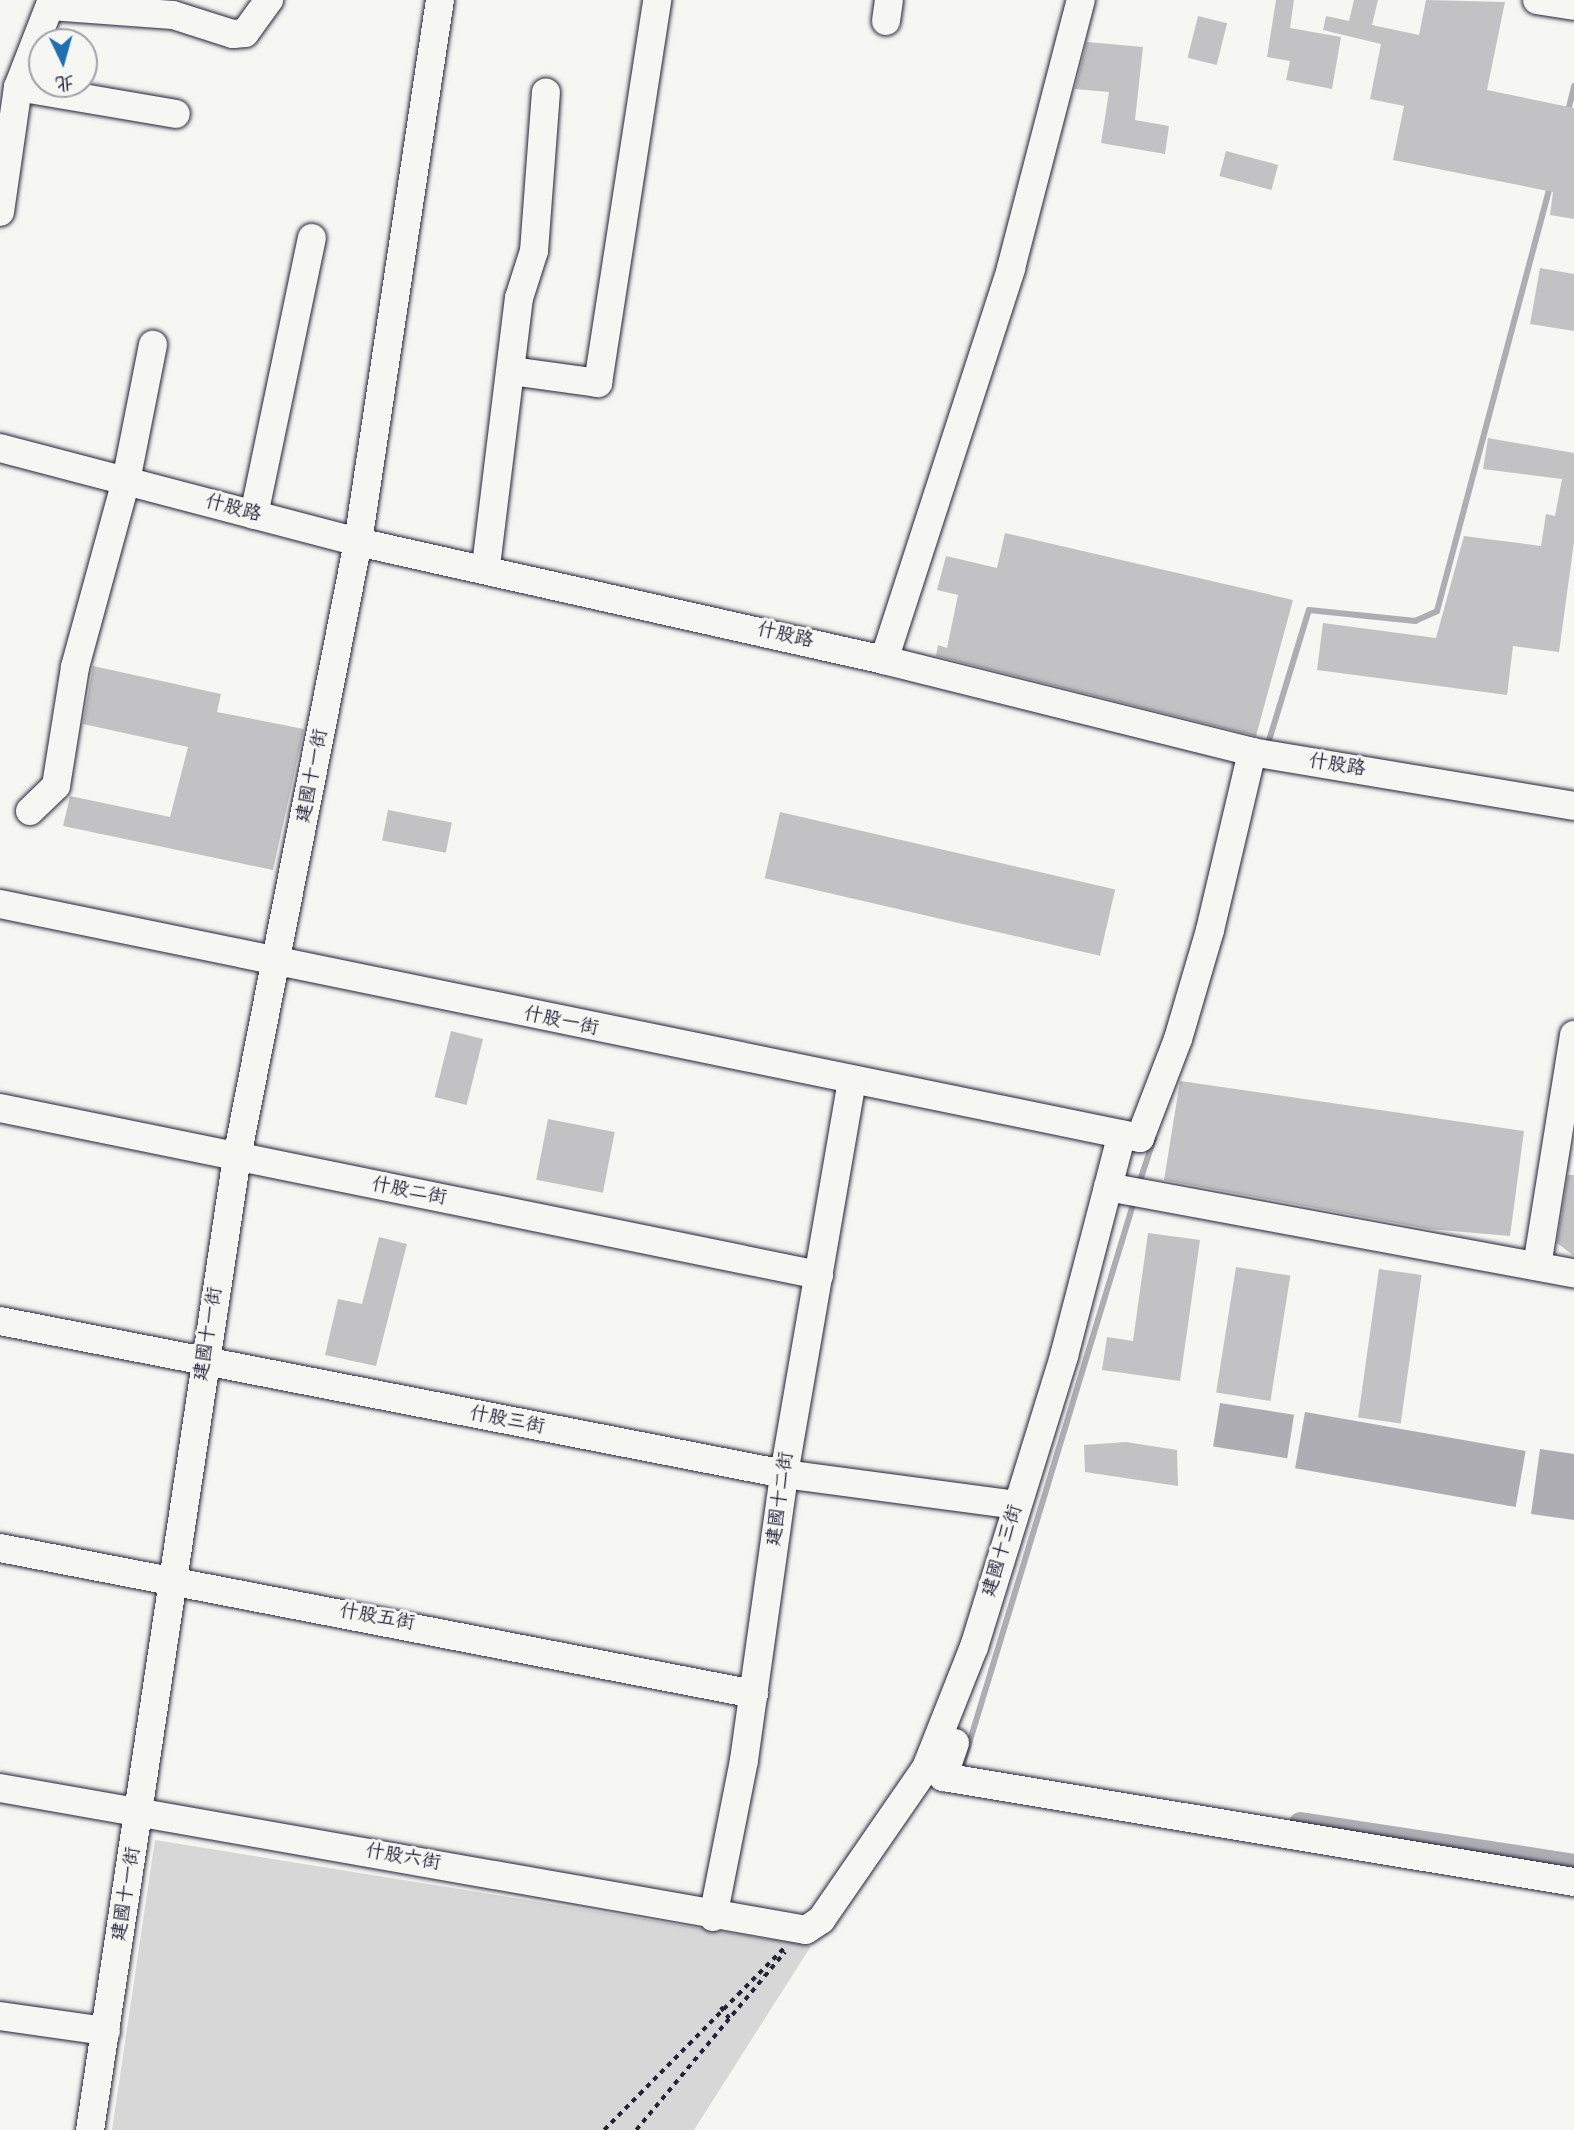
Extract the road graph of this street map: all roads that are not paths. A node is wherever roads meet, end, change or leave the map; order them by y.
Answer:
1 (269, 0) edge
2 (440, 0) edge
3 (657, 0) edge
4 (1081, 0) edge
5 (1537, 0) edge
6 (51, 3) edge
7 (1574, 6) edge
8 (18, 87) junction
9 (546, 92) dead end
10 (176, 114) dead end
11 (0, 212) edge
12 (312, 238) dead end
13 (153, 345) dead end
14 (512, 371) junction
15 (0, 448) edge
16 (126, 481) junction
17 (254, 515) junction
18 (358, 542) junction
19 (486, 566) junction
20 (884, 660) junction
21 (1252, 752) junction
22 (1574, 806) edge
23 (30, 811) dead end
24 (0, 904) edge
25 (276, 964) junction
26 (1574, 1035) edge
27 (852, 1082) junction
28 (0, 1108) edge
29 (1131, 1136) junction
30 (237, 1157) junction
31 (1117, 1189) junction
32 (1536, 1266) junction
33 (1574, 1273) edge
34 (819, 1275) junction
35 (0, 1321) edge
36 (204, 1363) junction
37 (784, 1474) junction
38 (1017, 1505) junction
39 (0, 1548) edge
40 (177, 1582) junction
41 (754, 1694) junction
42 (0, 1788) edge
43 (139, 1812) junction
44 (1574, 1882) edge
45 (713, 1916) junction
46 (804, 1930) joint
47 (0, 2015) edge
48 (106, 2031) junction
49 (90, 2130) edge

1 - 6 street
2 - 18 street, 建國十一街
3 - 14 street
4 - 20 street
5 - 7 street
6 - 8 street
8 - 10 street
8 - 11 street
9 - 14 street
12 - 17 street
13 - 16 street
14 - 19 street
15 - 16 street, 什股路
16 - 17 street, 什股路
16 - 23 street
17 - 18 street, 什股路
18 - 19 street, 什股路
18 - 25 street, 建國十一街
19 - 20 street, 什股路
20 - 21 street, 什股路
21 - 22 street, 什股路
21 - 29 street, 建國十三街
24 - 25 street, 什股一街
25 - 27 street, 什股一街
25 - 30 street, 建國十一街
26 - 32 street
27 - 29 street, 什股一街
27 - 34 street, 建國十二街
28 - 30 street, 什股二街
29 - 31 street, 建國十三街
30 - 34 street, 什股二街
30 - 36 street, 建國十一街
31 - 32 street
31 - 38 street, 建國十三街
31 - 44 street
32 - 33 street
34 - 37 street, 建國十二街
35 - 36 street, 什股三街
36 - 37 street, 什股三街
36 - 40 street, 建國十一街
37 - 38 street, 什股三街
37 - 41 street, 建國十二街
38 - 46 street, 建國十三街
39 - 40 street, 什股五街
40 - 41 street, 什股五街
40 - 43 street, 建國十一街
41 - 45 street, 建國十二街
42 - 43 street, 什股六街
43 - 45 street, 什股六街
43 - 48 street, 建國十一街
45 - 46 street, 什股六街
47 - 48 street
48 - 49 street, 建國十一街

